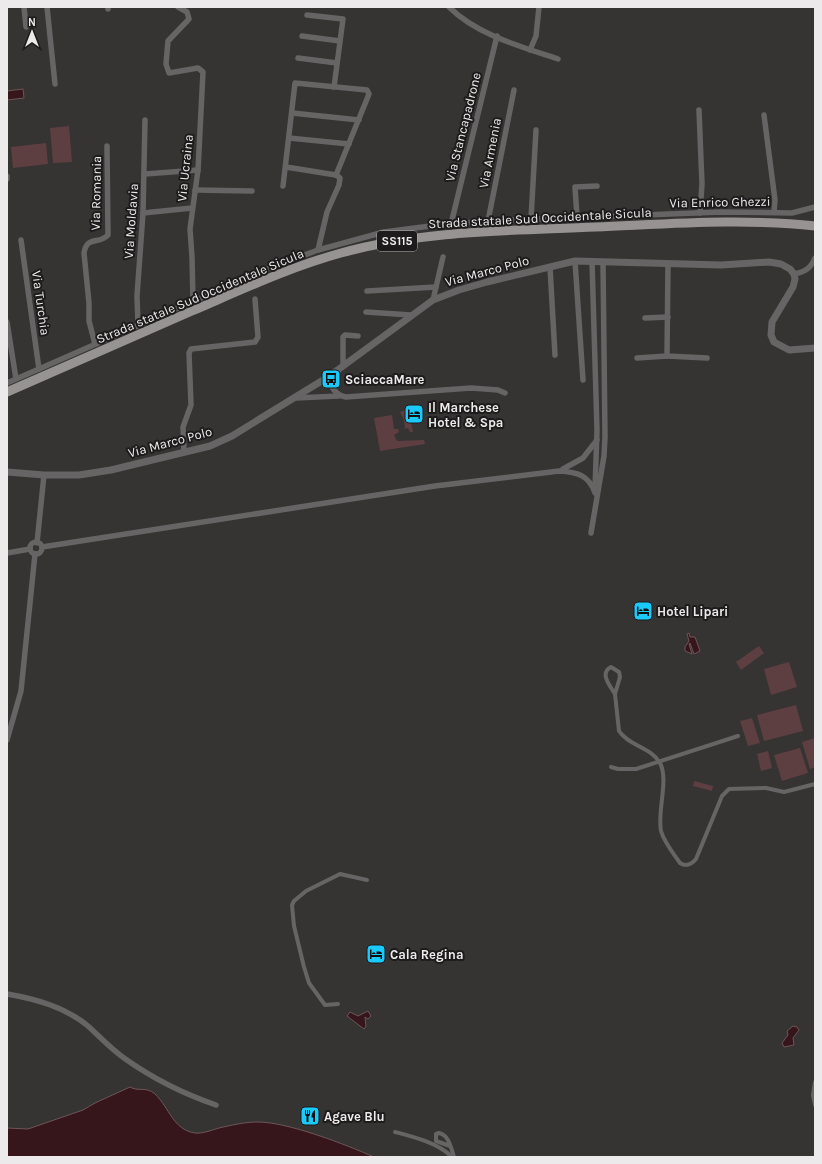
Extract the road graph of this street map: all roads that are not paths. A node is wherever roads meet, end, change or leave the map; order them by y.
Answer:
1 (24, 7) edge
2 (47, 7) edge
3 (178, 7) edge
4 (449, 7) edge
5 (539, 7) edge
6 (306, 15) dead end
7 (26, 27) dead end
8 (302, 36) dead end
9 (497, 36) junction
10 (340, 41) junction
11 (530, 50) junction
12 (298, 58) dead end
13 (558, 59) dead end
14 (337, 63) junction
15 (55, 84) dead end
16 (334, 87) junction
17 (514, 90) dead end
18 (699, 110) dead end
19 (292, 113) junction
20 (764, 116) dead end
21 (145, 120) dead end
22 (359, 120) junction
23 (536, 130) dead end
24 (289, 138) junction
25 (349, 144) junction
26 (107, 146) dead end
27 (286, 167) junction
28 (198, 170) junction
29 (144, 174) junction
30 (336, 175) junction
31 (7, 176) edge
32 (7, 179) edge
33 (284, 186) dead end
34 (597, 186) dead end
35 (195, 190) junction
36 (252, 191) dead end
37 (815, 207) edge
38 (192, 208) junction
39 (774, 212) junction
40 (143, 213) junction
41 (700, 213) junction
42 (577, 217) junction
43 (531, 219) junction
44 (488, 221) junction
45 (451, 224) junction
46 (815, 226) edge
47 (21, 240) dead end
48 (318, 250) junction
49 (443, 257) dead end
50 (815, 258) edge
51 (575, 261) junction
52 (592, 261) junction
53 (603, 262) junction
54 (668, 264) junction
55 (550, 267) junction
56 (794, 274) junction
57 (436, 287) junction
58 (367, 291) dead end
59 (255, 299) dead end
60 (433, 300) junction
61 (193, 301) junction
62 (366, 312) dead end
63 (411, 315) junction
64 (668, 317) junction
65 (645, 318) dead end
66 (7, 322) edge
67 (138, 325) junction
68 (358, 336) dead end
69 (94, 344) junction
70 (815, 348) edge
71 (555, 355) dead end
72 (667, 356) junction
73 (637, 358) dead end
74 (707, 358) dead end
75 (343, 366) junction
76 (39, 369) junction
77 (328, 377) junction
78 (16, 379) junction
79 (583, 380) dead end
80 (7, 383) edge
81 (7, 392) edge
82 (505, 393) dead end
83 (339, 396) junction
84 (296, 398) junction
85 (597, 440) junction
86 (184, 452) junction
87 (583, 458) junction
88 (597, 460) junction
89 (602, 468) junction
90 (559, 471) junction
91 (7, 472) edge
92 (596, 474) junction
93 (44, 475) junction
94 (585, 477) junction
95 (595, 493) junction
96 (595, 504) junction
97 (591, 533) dead end
98 (37, 542) junction
99 (42, 547) junction
100 (30, 549) junction
101 (7, 552) edge
102 (35, 554) junction
103 (615, 694) junction
104 (738, 736) dead end
105 (7, 740) edge
106 (659, 762) junction
107 (611, 767) dead end
108 (815, 784) edge
109 (366, 880) dead end
110 (7, 994) edge
111 (338, 1004) dead end
112 (815, 1082) edge
113 (216, 1105) dead end
114 (815, 1105) edge
115 (395, 1132) dead end
116 (450, 1146) dead end
117 (453, 1157) edge

1 - 7 street
2 - 15 street
3 - 28 street, Via Ucraina
4 - 9 street
5 - 11 street
6 - 10 street
8 - 10 street
9 - 11 street
9 - 45 street, Via Stancapadrone
10 - 14 street
11 - 13 street
12 - 14 street
14 - 16 street
16 - 19 street
16 - 22 street
17 - 44 street, Via Armenia
18 - 41 street
19 - 22 street
19 - 24 street
20 - 39 street
21 - 29 street, Via Moldavia
22 - 25 street
23 - 43 street
24 - 25 street
24 - 27 street
25 - 30 street
26 - 69 street, Via Romania
27 - 30 street
27 - 33 street
28 - 29 street
28 - 35 street, Via Ucraina
29 - 40 street, Via Moldavia
30 - 48 street
31 - 32 street
34 - 42 street
35 - 36 street
35 - 38 street, Via Ucraina
37 - 39 street, Via Enrico Ghezzi
38 - 40 street
38 - 61 street, Via Ucraina
39 - 41 street, Via Enrico Ghezzi
40 - 67 street, Via Moldavia
41 - 42 street, Via Enrico Ghezzi
42 - 43 street, Via Enrico Ghezzi
43 - 44 street, Via Enrico Ghezzi
44 - 45 street, Via Enrico Ghezzi
45 - 48 street, Via Enrico Ghezzi
46 - 81 main road, Strada statale Sud Occidentale Sicula / SS115
47 - 76 street, Via Turchia
48 - 61 street, Via Enrico Ghezzi
49 - 57 street
50 - 56 street
51 - 52 street, Via Marco Polo
51 - 55 street, Via Marco Polo
51 - 79 street
52 - 53 street, Via Marco Polo
52 - 85 street
53 - 54 street, Via Marco Polo
53 - 89 street
54 - 56 street, Via Marco Polo
54 - 64 street
55 - 60 street, Via Marco Polo
55 - 71 street, Via Marco Polo
56 - 70 street
57 - 58 street
57 - 60 street
59 - 86 street
60 - 63 street, Via Marco Polo
61 - 67 street, Via Enrico Ghezzi
62 - 63 street
63 - 75 street, Via Marco Polo
64 - 65 street
64 - 72 street
66 - 78 street
67 - 69 street, Via Enrico Ghezzi
68 - 75 street
69 - 76 street, Via Enrico Ghezzi
72 - 73 street
72 - 74 street
75 - 77 street, Via Marco Polo
76 - 78 street, Via Enrico Ghezzi
77 - 83 street
77 - 84 street, Via Marco Polo
78 - 80 street, Via Enrico Ghezzi
82 - 83 street
83 - 84 street
84 - 86 street, Via Marco Polo
85 - 87 street
85 - 88 street
86 - 93 street, Via Marco Polo
87 - 88 street
87 - 90 street
88 - 89 street
88 - 92 street
89 - 92 street
89 - 96 street
90 - 94 street
90 - 99 street
91 - 93 street, Via Marco Polo
92 - 94 street
92 - 95 street
93 - 98 street
94 - 95 street
95 - 96 street
96 - 97 street
98 - 99 street
98 - 100 street
99 - 102 street
100 - 101 street
100 - 102 street
102 - 105 street
103 - 103 street
103 - 106 street
104 - 106 street
106 - 107 street
106 - 108 street
109 - 111 street
110 - 113 street
112 - 114 street
115 - 117 street
116 - 117 street

